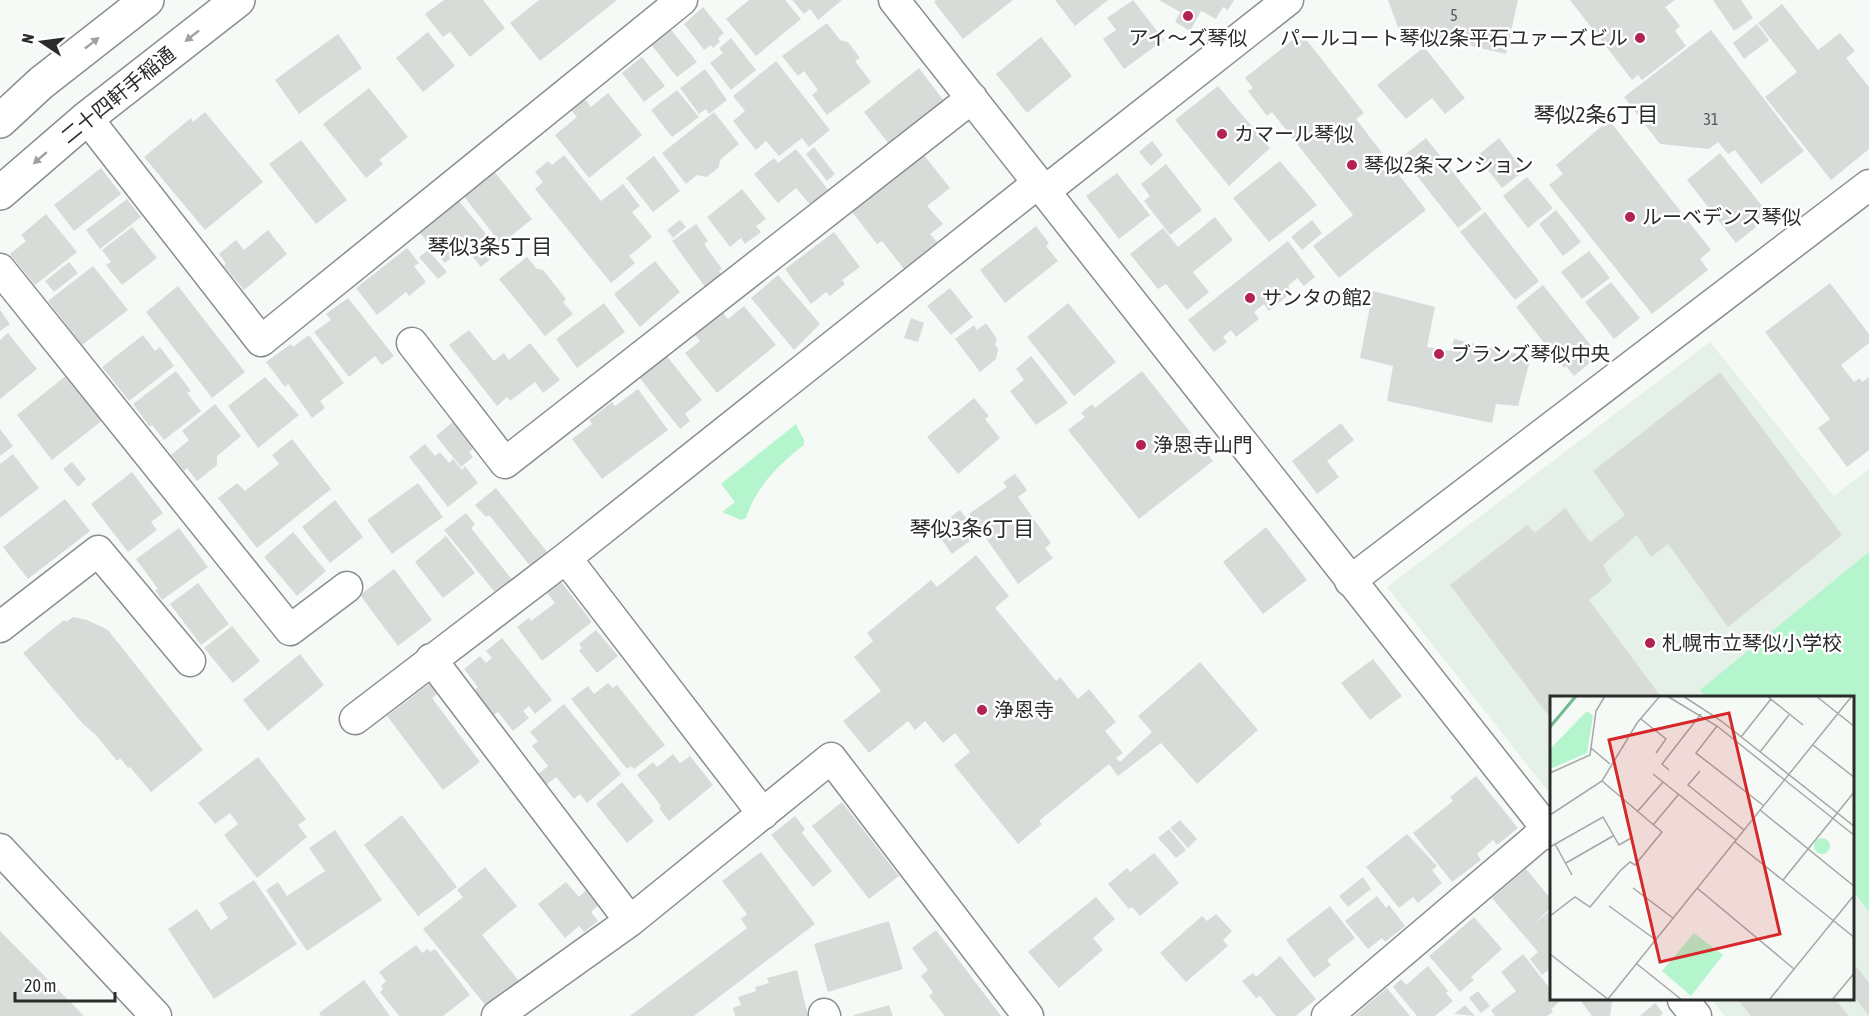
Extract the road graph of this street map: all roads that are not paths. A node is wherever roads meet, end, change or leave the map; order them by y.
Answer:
1 (147, 0) edge
2 (238, 0) edge
3 (682, 0) edge
4 (894, 0) edge
5 (1288, 0) edge
6 (972, 98) junction
7 (87, 118) junction
8 (0, 121) edge
9 (1869, 185) edge
10 (1042, 187) junction
11 (0, 193) edge
12 (0, 269) edge
13 (412, 343) dead end
14 (566, 558) junction
15 (1350, 581) junction
16 (346, 587) dead end
17 (0, 627) edge
18 (431, 659) junction
19 (190, 661) dead end
20 (355, 719) dead end
21 (763, 814) junction
22 (1549, 831) edge
23 (0, 849) edge
24 (630, 921) junction
25 (156, 1016) edge
26 (497, 1016) edge
27 (1028, 1016) edge
28 (1327, 1016) edge

8 -> 1 street
2 -> 7 street, 二十四軒手稲通
3 - 7 street
4 - 6 street
5 - 10 street
6 - 10 street
6 - 13 street
7 -> 11 street, 二十四軒手稲通
9 - 15 street
10 - 14 street
10 - 15 street
12 - 16 street
14 - 18 street
14 - 21 street
15 - 22 street
17 - 19 street
18 - 20 street
18 - 24 street
21 - 24 street
21 - 27 street
22 - 28 street
23 - 25 street
24 - 26 street

